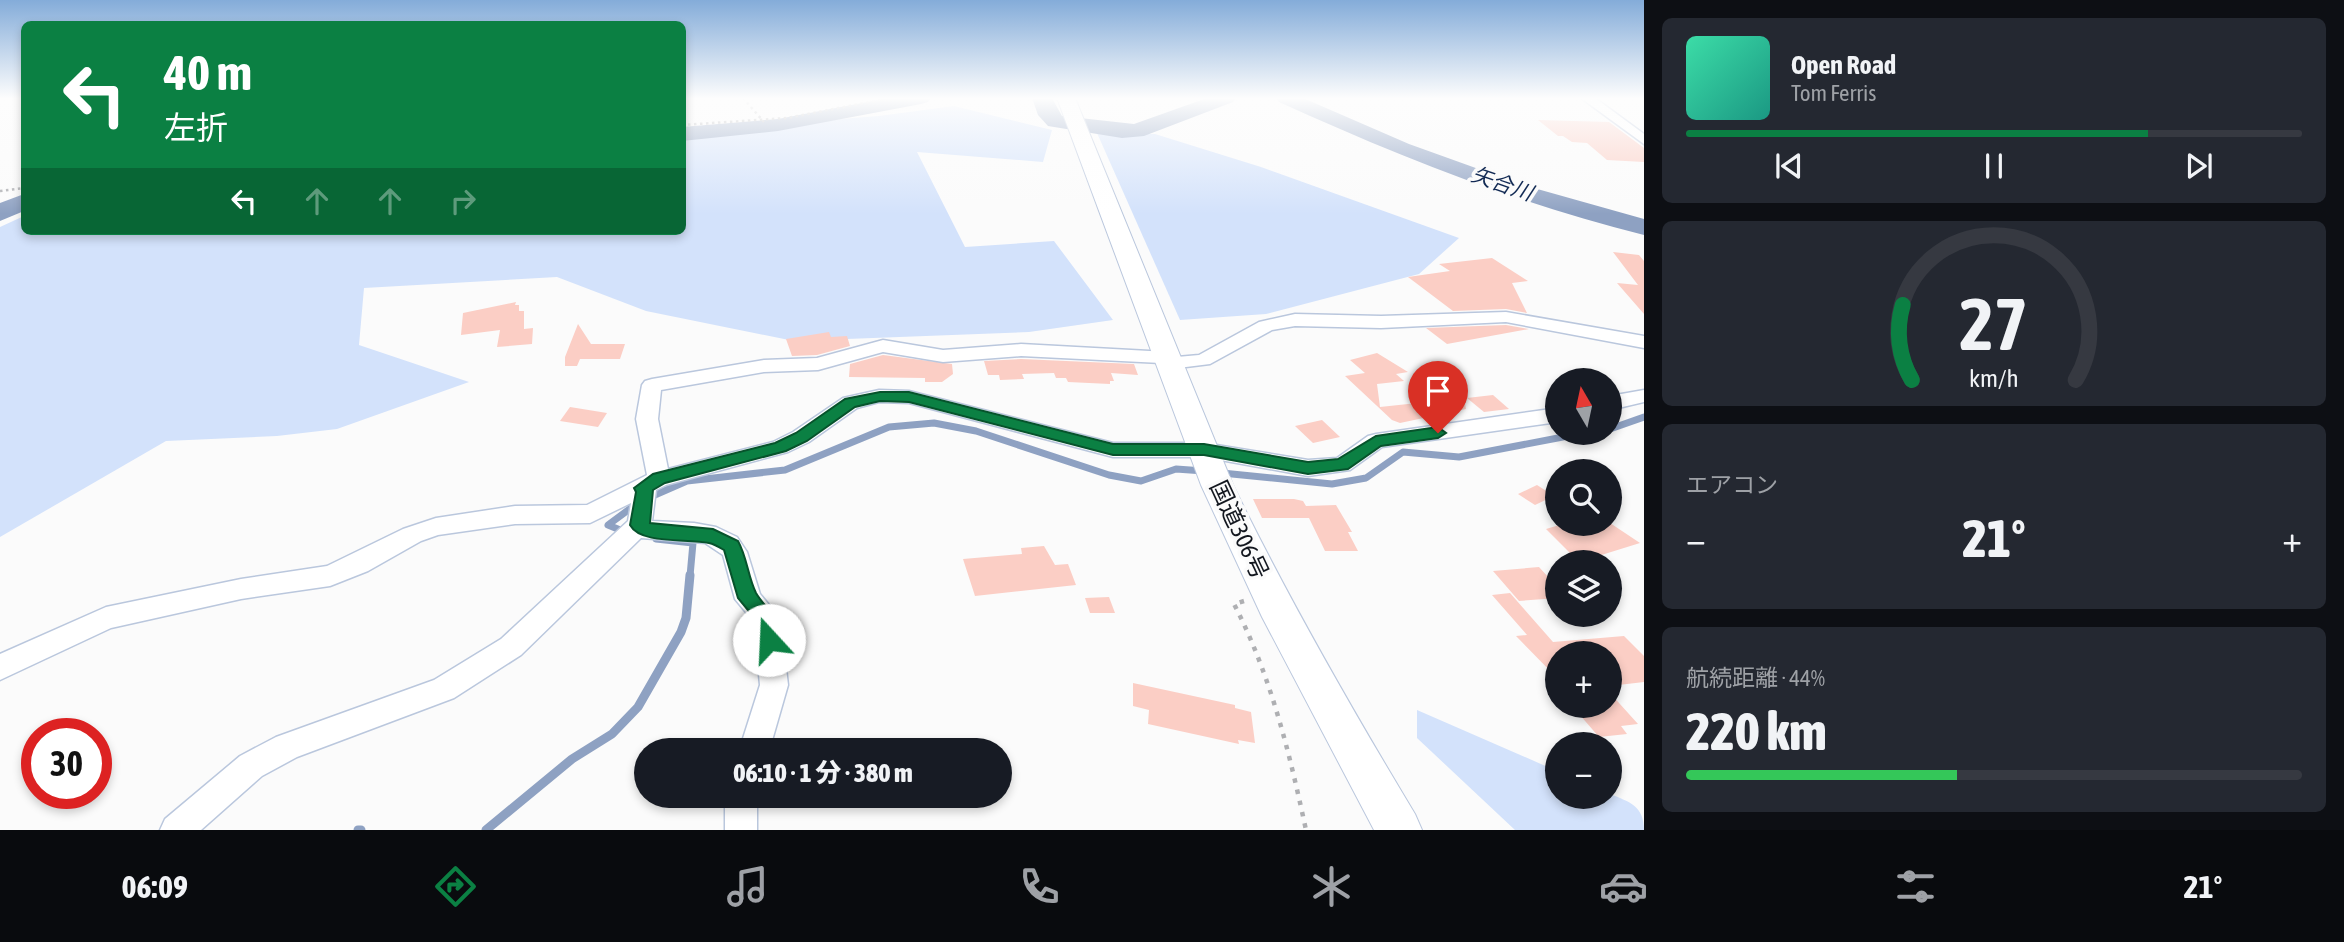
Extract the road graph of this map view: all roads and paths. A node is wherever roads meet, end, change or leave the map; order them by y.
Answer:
1 (1082, 137) edge
2 (21, 188) edge
3 (0, 191) edge
4 (1644, 342) edge
5 (1169, 360) junction
6 (1644, 396) edge
7 (1622, 401) edge
8 (1545, 417) edge
9 (1209, 464) junction
10 (641, 509) junction
11 (1234, 604) dead end
12 (0, 668) edge
13 (758, 738) edge
14 (741, 808) edge
15 (176, 830) edge
16 (741, 830) edge
17 (1306, 830) edge
18 (1399, 830) edge

1 - 5 highway, 国道306号
2 - 3 path
4 - 5 street
5 - 9 highway, 国道306号
5 - 10 street
6 - 7 street
8 - 9 street
9 - 10 street
9 - 18 highway, 国道306号
10 - 12 street
10 - 13 street
10 - 15 street
11 - 17 path
14 - 16 street

